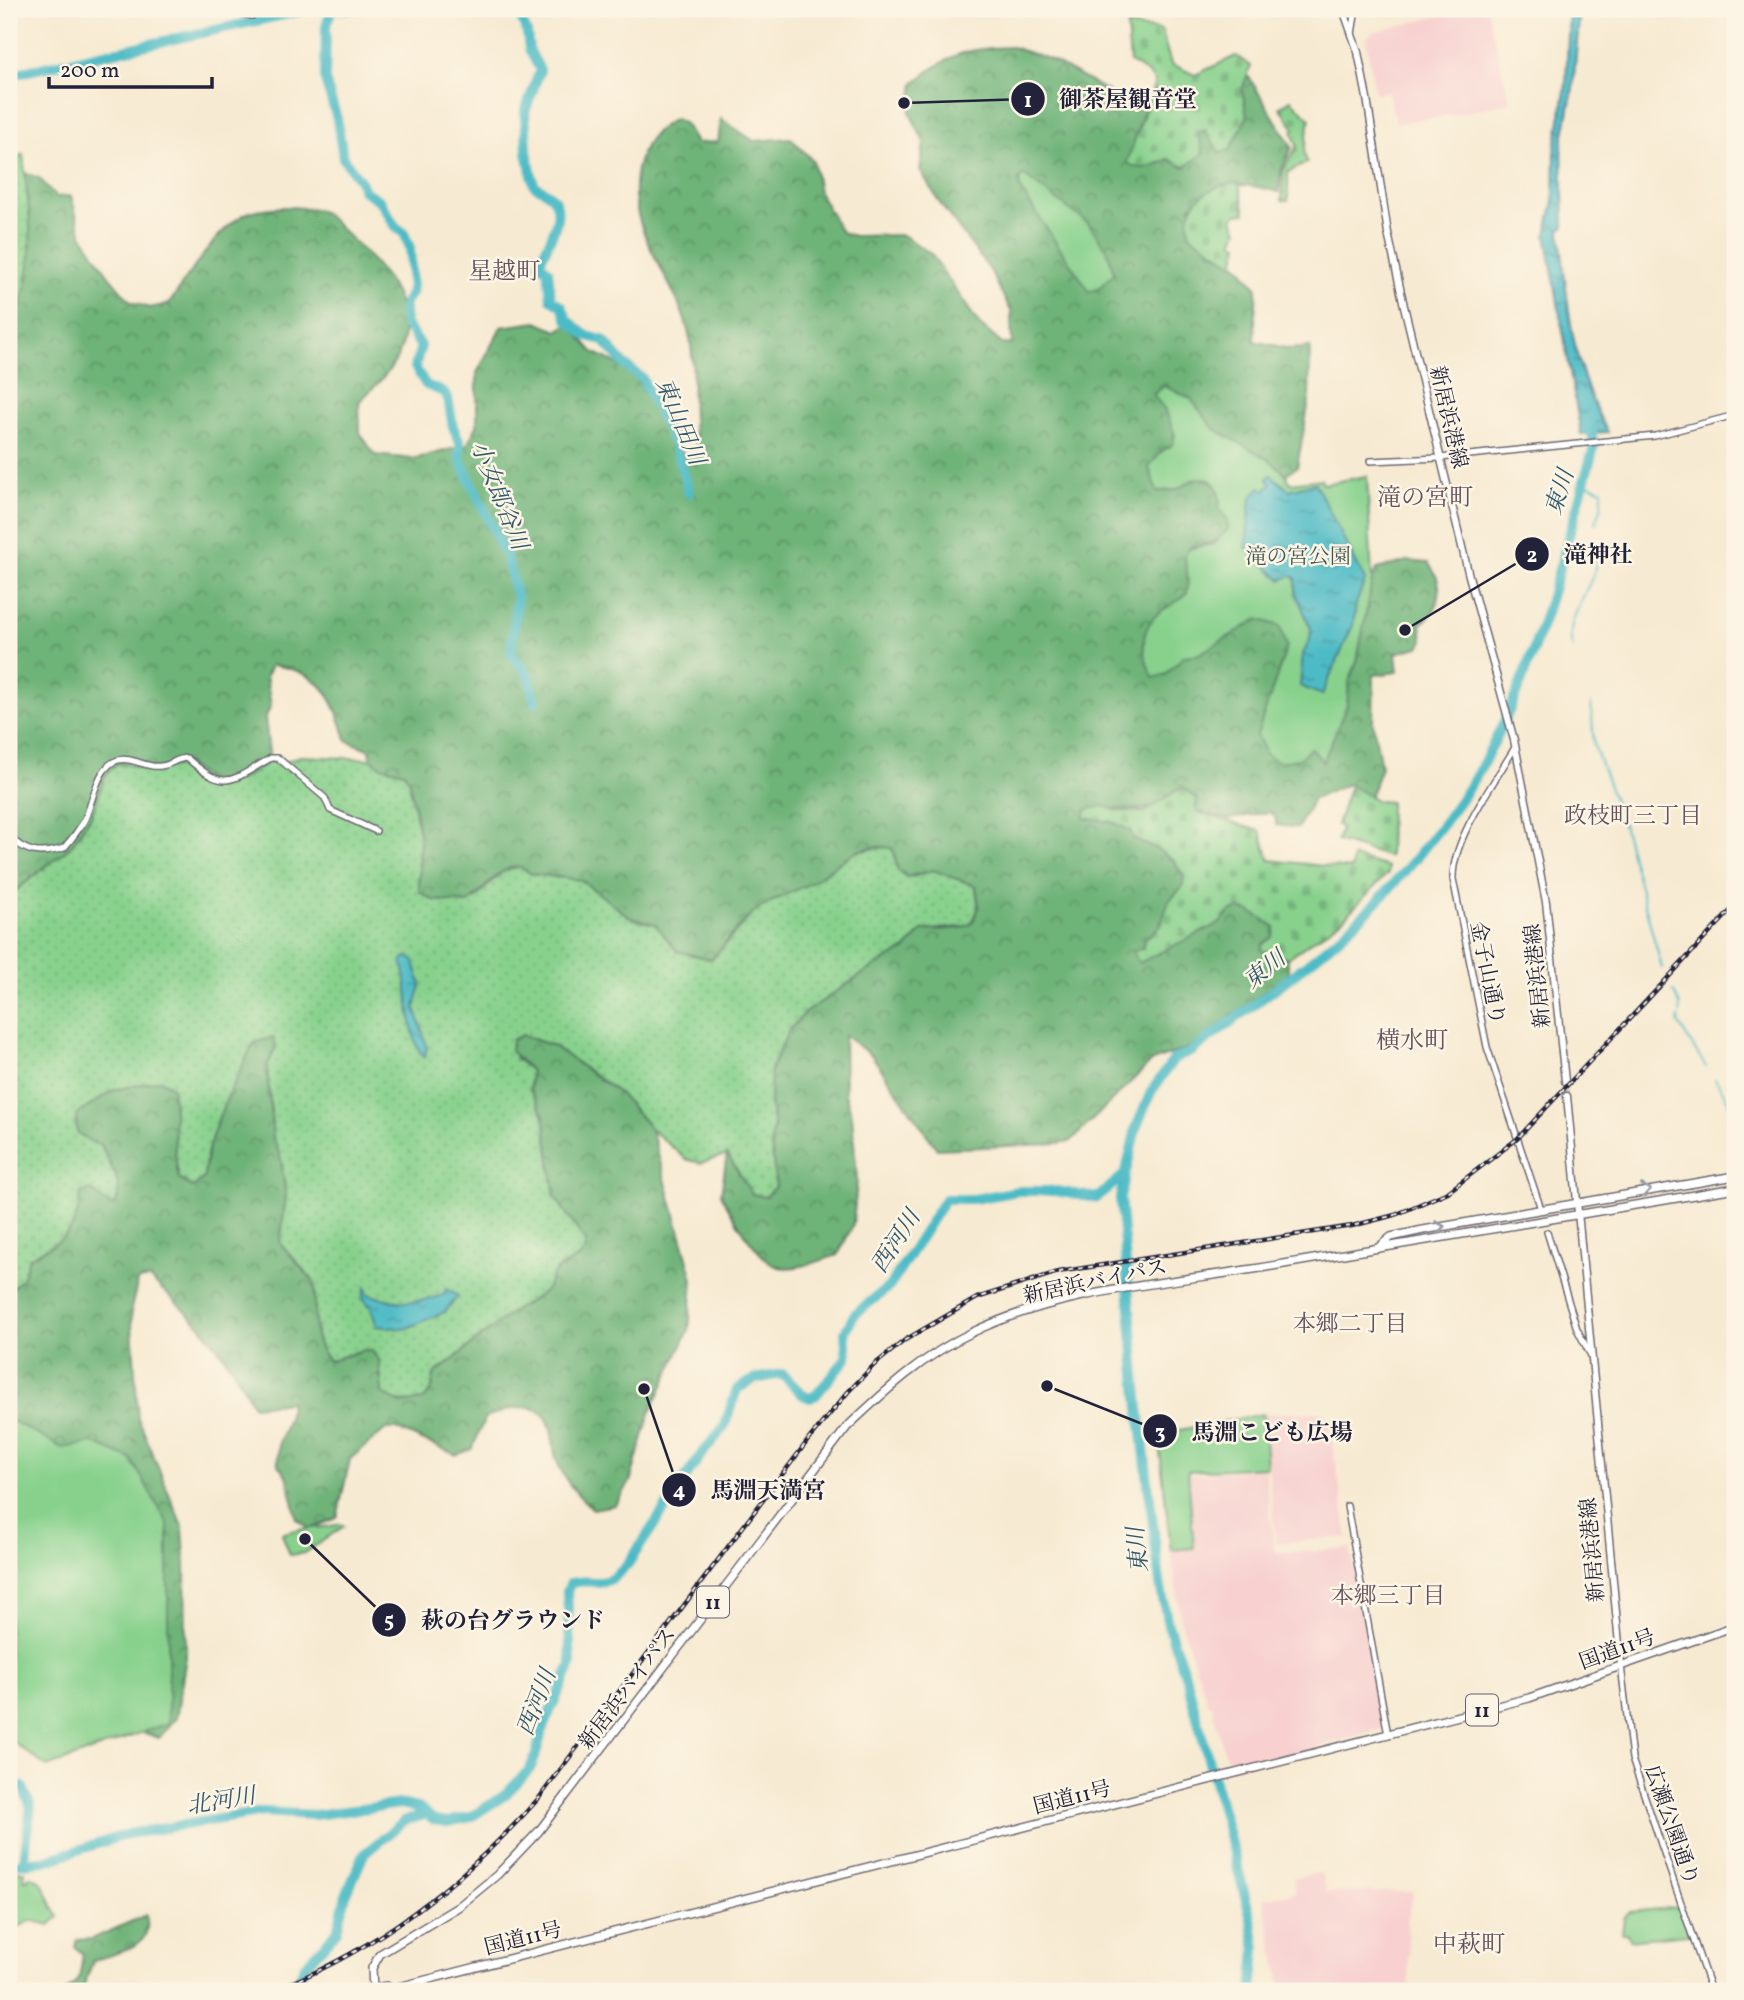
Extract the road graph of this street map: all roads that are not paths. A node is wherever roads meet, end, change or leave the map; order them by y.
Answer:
1 (219, 9) edge
2 (1343, 9) edge
3 (1356, 9) edge
4 (252, 16) dead end
5 (1352, 34) junction
6 (1735, 415) edge
7 (1440, 458) junction
8 (1370, 461) dead end
9 (1514, 749) junction
10 (376, 831) dead end
11 (9, 836) edge
12 (1565, 1081) tunnel mouth
13 (1567, 1096) tunnel mouth
14 (1735, 1176) edge
15 (1735, 1188) edge
16 (1578, 1202) junction
17 (1541, 1209) junction
18 (1580, 1215) junction
19 (1547, 1232) dead end
20 (1377, 1248) junction
21 (1592, 1357) junction
22 (1346, 1506) dead end
23 (1735, 1626) edge
24 (1621, 1665) junction
25 (1388, 1735) junction
26 (412, 1984) junction
27 (373, 1990) edge
28 (358, 1991) edge
29 (383, 1991) edge
30 (1711, 1991) edge

1 - 4 street
2 - 5 main road, 新居浜港線
3 - 5 street
5 - 7 main road, 新居浜港線
6 - 7 street
7 - 8 street
7 - 9 main road, 新居浜港線
9 - 12 main road, 新居浜港線
9 - 17 street, 金子山通り
10 - 11 street
13 - 16 main road, 新居浜港線
16 -> 14 highway, 新居浜バイパス / 11
15 - 18 highway, 新居浜バイパス / 11
16 - 17 highway, 新居浜バイパス / 11
16 - 18 main road, 新居浜港線
20 -> 17 highway, 新居浜バイパス / 11
18 - 20 highway, 新居浜バイパス / 11
18 - 21 main road, 新居浜港線
19 - 21 street
20 - 27 highway, 新居浜バイパス / 11
21 - 24 main road, 新居浜港線
22 - 25 street
23 - 24 highway, 国道11号 / 11
24 - 25 highway, 国道11号 / 11
24 - 30 street, 広瀬公園通り
25 - 26 highway, 国道11号 / 11
26 - 27 highway, 国道11号 / 11
26 - 29 highway, 国道11号 / 11
27 - 28 highway, 国道11号 / 11

